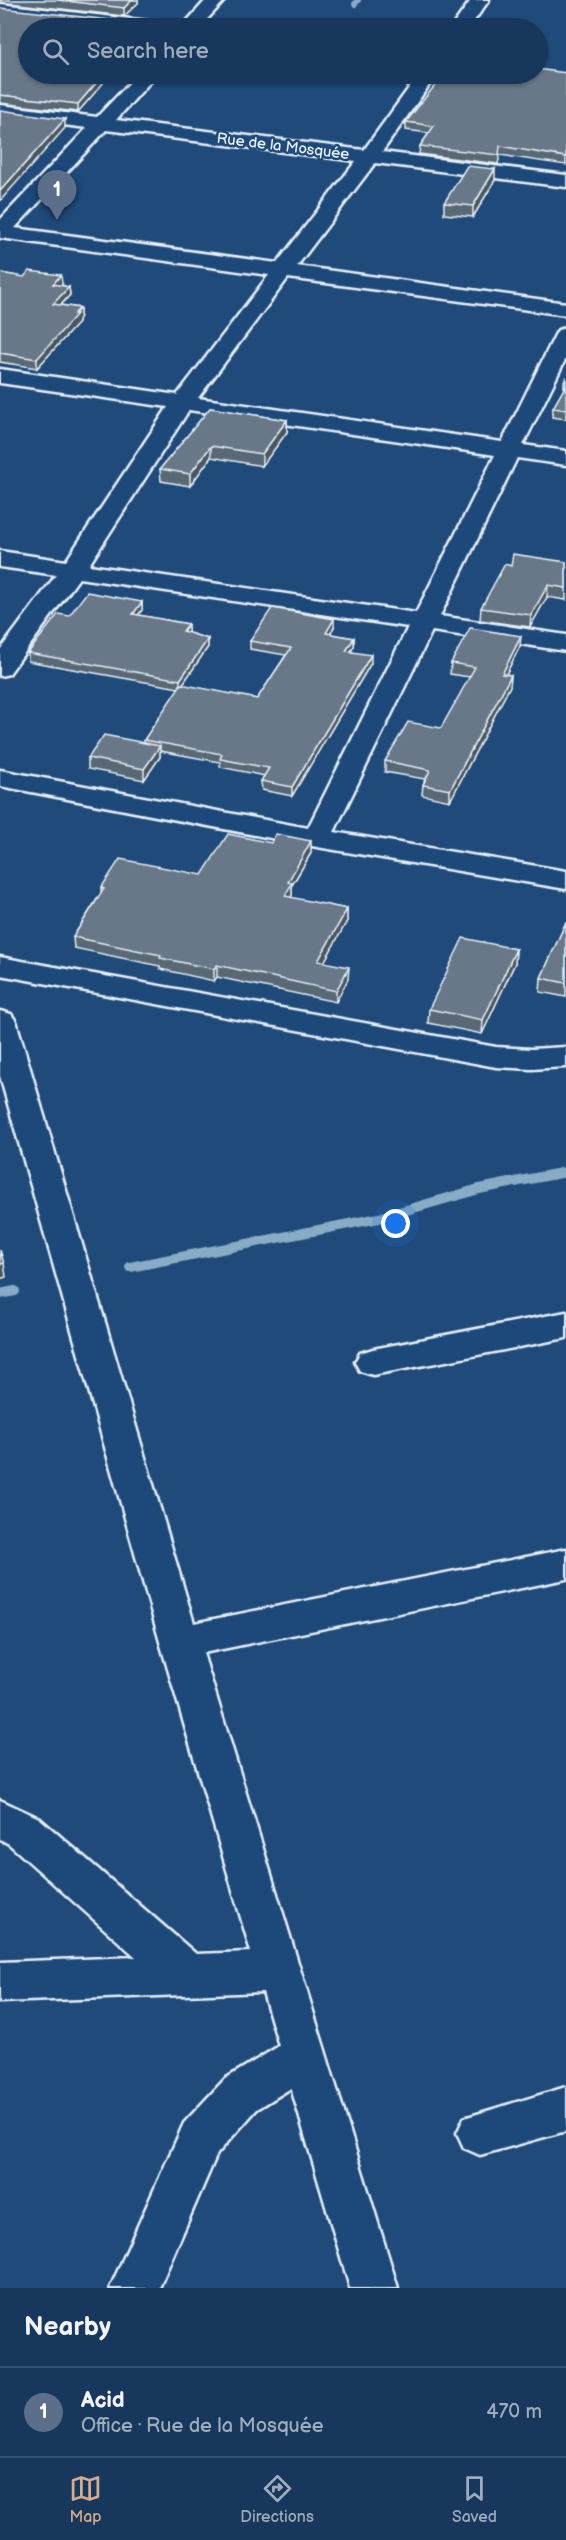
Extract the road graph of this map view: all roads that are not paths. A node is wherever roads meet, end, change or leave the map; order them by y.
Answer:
1 (216, 0) edge
2 (480, 0) edge
3 (0, 9) edge
4 (79, 18) edge
5 (199, 18) edge
6 (467, 18) edge
7 (139, 84) edge
8 (421, 84) edge
9 (0, 111) edge
10 (102, 124) junction
11 (369, 156) junction
12 (566, 181) edge
13 (0, 232) edge
14 (282, 270) junction
15 (566, 309) edge
16 (566, 335) edge
17 (0, 376) edge
18 (182, 402) junction
19 (511, 450) junction
20 (566, 458) edge
21 (0, 559) edge
22 (72, 571) junction
23 (425, 622) junction
24 (566, 643) edge
25 (0, 668) edge
26 (0, 778) edge
27 (317, 838) junction
28 (566, 880) edge
29 (0, 966) edge
30 (0, 1021) edge
31 (566, 1057) edge
32 (566, 1325) edge
33 (373, 1362) dead end
34 (566, 1564) edge
35 (180, 1642) junction
36 (0, 1818) edge
37 (280, 1971) junction
38 (188, 1975) junction
39 (0, 1982) edge
40 (305, 2054) junction
41 (566, 2109) edge
42 (480, 2133) dead end
43 (134, 2288) edge
44 (374, 2288) edge

1 - 5 street
2 - 6 street
3 - 4 street
7 - 10 street
8 - 11 street
9 - 10 street, Rue de la Mosquée
10 - 11 street, Rue de la Mosquée
10 - 13 street
11 - 12 street, Rue de la Mosquée
11 - 14 street
13 - 14 street
14 - 15 street
14 - 18 street
16 - 19 street
17 - 18 street
18 - 19 street
18 - 22 street
19 - 20 street
19 - 23 street
21 - 22 street
22 - 23 street
22 - 25 street
23 - 24 street
23 - 27 street
26 - 27 street
27 - 28 street
29 - 31 street
30 - 35 street
32 - 33 street
34 - 35 street
35 - 37 street
36 - 38 street
37 - 38 street
37 - 40 street
38 - 39 street
40 - 43 street
40 - 44 street
41 - 42 street

